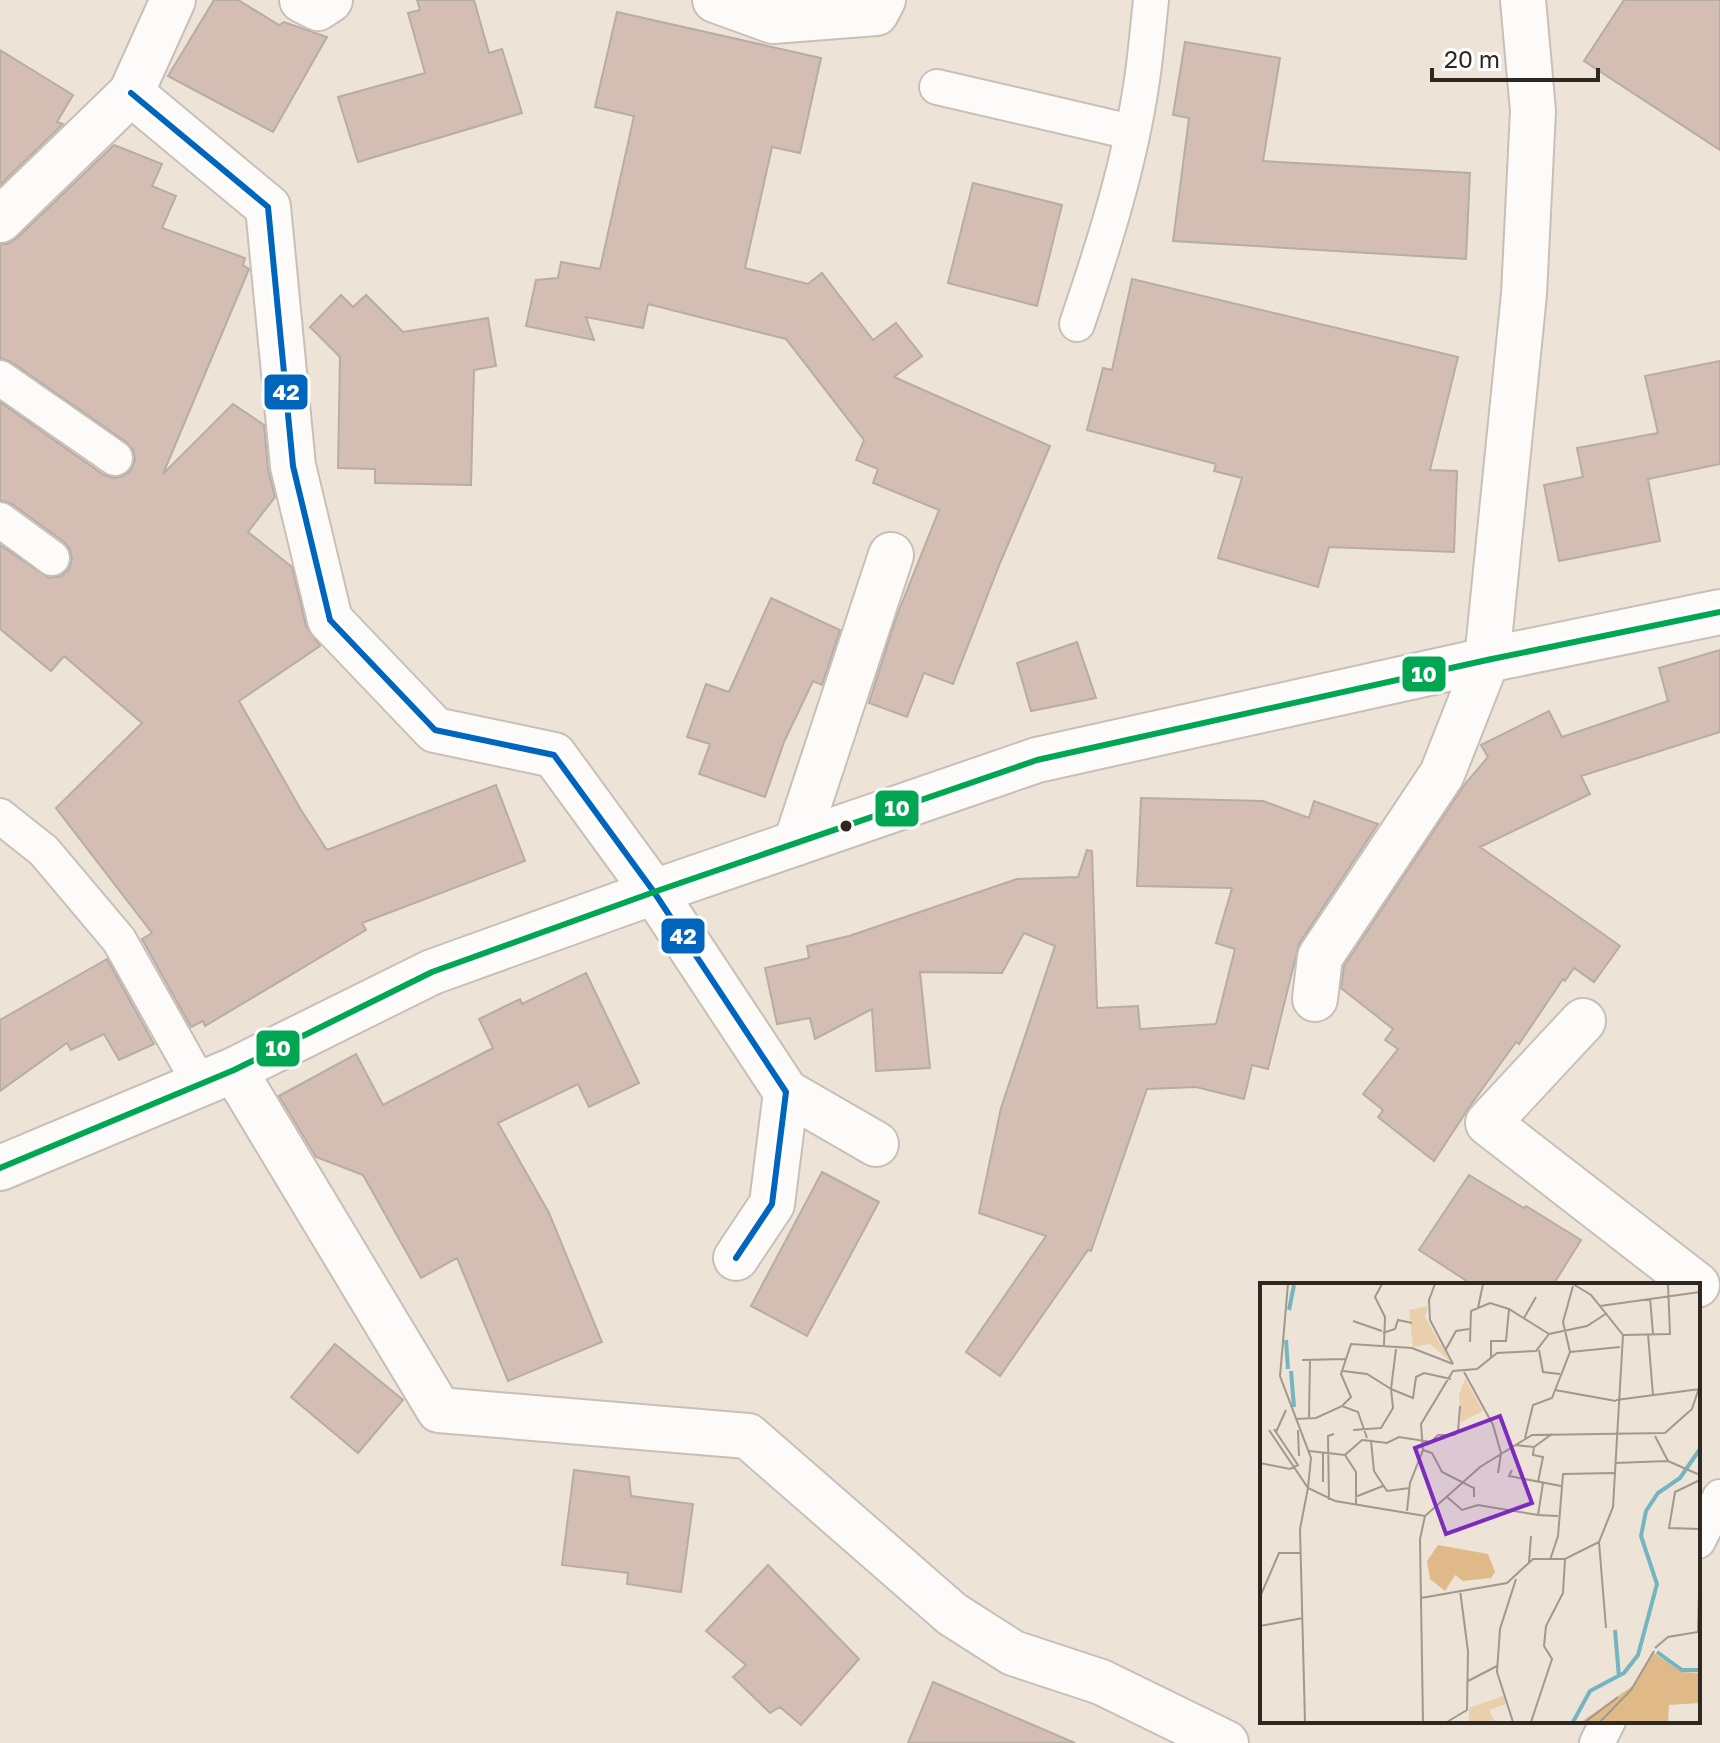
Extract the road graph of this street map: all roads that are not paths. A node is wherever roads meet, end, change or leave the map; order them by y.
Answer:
1 (173, 0) edge
2 (302, 0) edge
3 (330, 0) edge
4 (715, 0) edge
5 (883, 0) edge
6 (1151, 0) edge
7 (1523, 0) edge
8 (937, 87) dead end
9 (131, 93) junction
10 (1131, 132) junction
11 (0, 220) edge
12 (1077, 324) dead end
13 (0, 378) edge
14 (115, 458) dead end
15 (0, 520) edge
16 (891, 555) dead end
17 (52, 558) dead end
18 (1720, 612) edge
19 (1487, 660) junction
20 (0, 816) edge
21 (796, 843) junction
22 (654, 892) junction
23 (1315, 999) dead end
24 (1583, 1021) dead end
25 (217, 1077) junction
26 (786, 1092) junction
27 (876, 1144) dead end
28 (0, 1168) edge
29 (736, 1258) dead end
30 (1693, 1283) edge
31 (1700, 1288) edge
32 (1720, 1300) edge
33 (1720, 1497) edge
34 (1700, 1537) edge
35 (1607, 1723) edge
36 (1226, 1743) edge
37 (1597, 1743) edge

1 - 9 street
2 - 3 street
4 - 5 street
6 - 10 lane
7 - 19 street
8 - 10 lane
9 - 11 street
9 - 22 street
10 - 12 lane
13 - 14 lane
15 - 17 lane
16 - 21 street
18 - 19 street
19 - 21 street
19 - 23 street
20 - 25 lane
21 - 22 street
22 - 25 street
22 - 26 street
24 - 30 street
25 - 28 street
25 - 36 street
26 - 27 street
26 - 29 street
31 - 32 street
33 - 34 lane
35 - 37 lane

